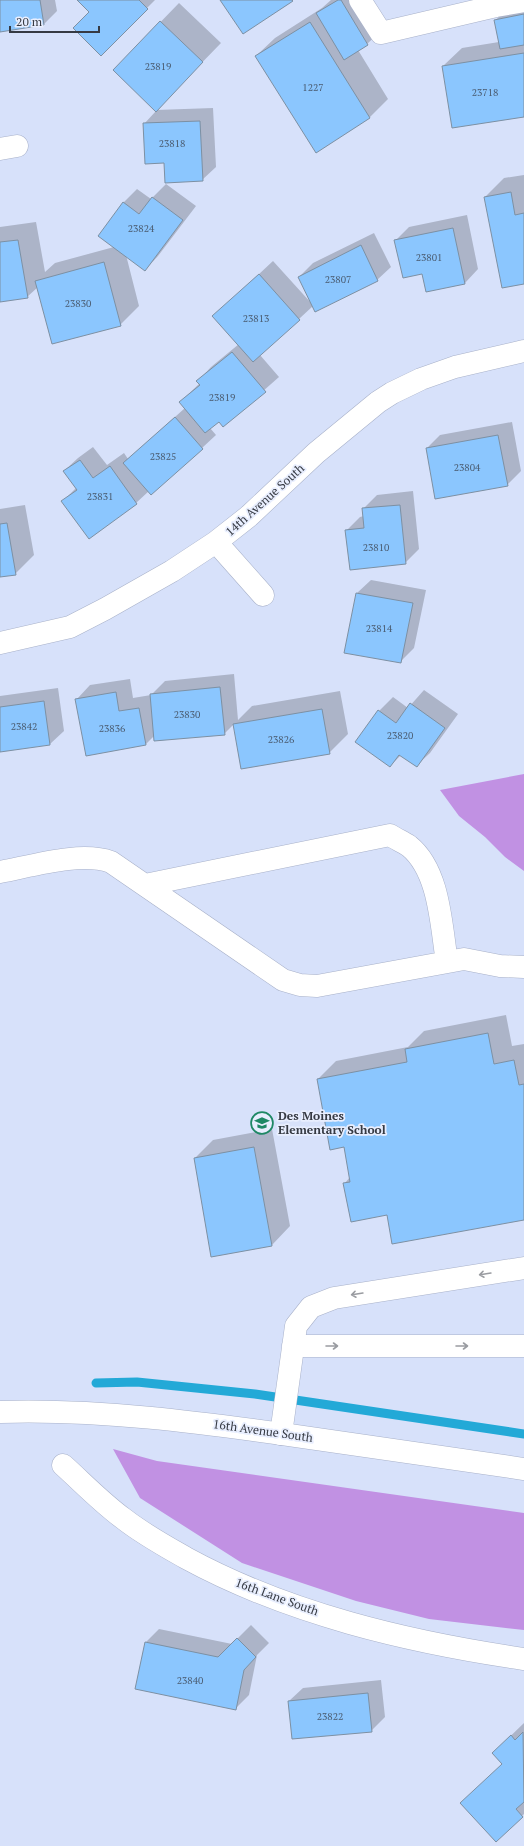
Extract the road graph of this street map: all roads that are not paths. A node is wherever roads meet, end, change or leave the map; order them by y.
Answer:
1 (360, 0) edge
2 (524, 1) edge
3 (524, 351) edge
4 (216, 542) junction
5 (263, 595) dead end
6 (0, 643) edge
7 (0, 872) edge
8 (145, 885) junction
9 (447, 962) junction
10 (524, 967) edge
11 (524, 1268) edge
12 (293, 1346) junction
13 (524, 1346) edge
14 (0, 1412) edge
15 (280, 1434) junction
16 (63, 1465) dead end
17 (524, 1469) edge
18 (524, 1659) edge

1 - 2 street
3 - 4 street, 14th Avenue South
4 - 5 street
4 - 6 street, 14th Avenue South
7 - 8 street
8 - 9 street
8 - 9 street
9 - 10 street
11 -> 12 street
12 -> 13 street
12 - 15 street
14 - 15 street, 16th Avenue South
15 - 17 street, 16th Avenue South
16 - 18 street, 16th Lane South

